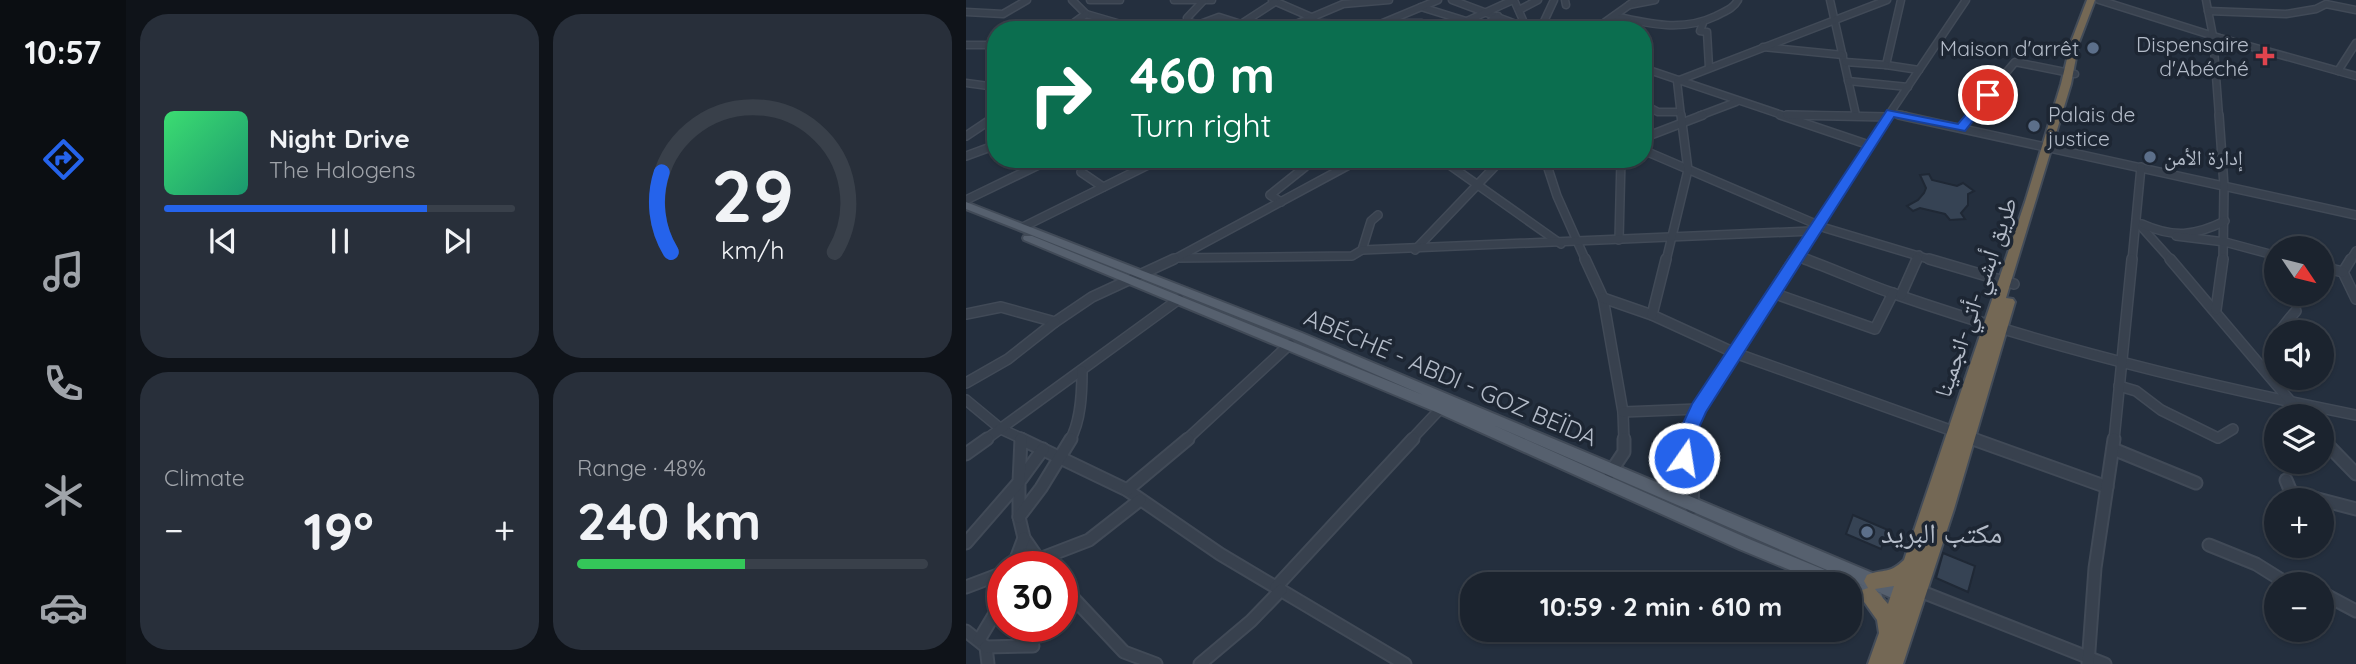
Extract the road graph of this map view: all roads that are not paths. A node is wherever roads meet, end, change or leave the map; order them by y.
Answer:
1 (1027, 0) edge
2 (1084, 0) edge
3 (1090, 0) edge
4 (1120, 0) edge
5 (1174, 0) edge
6 (1212, 0) edge
7 (1389, 0) edge
8 (1411, 0) edge
9 (1438, 0) edge
10 (1452, 0) edge
11 (1514, 0) edge
12 (1538, 0) edge
13 (1554, 0) edge
14 (1636, 0) edge
15 (1655, 0) edge
16 (1738, 0) edge
17 (1830, 0) edge
18 (1887, 0) edge
19 (1901, 0) edge
20 (1966, 0) edge
21 (2091, 0) edge
22 (2100, 0) edge
23 (2206, 0) edge
24 (1074, 1) edge
25 (1204, 1) edge
26 (1273, 1) edge
27 (1629, 5) junction
28 (1419, 8) junction
29 (1519, 10) junction
30 (2208, 10) junction
31 (2356, 10) edge
32 (966, 12) edge
33 (1487, 12) junction
34 (1086, 14) junction
35 (1311, 16) junction
36 (1498, 16) junction
37 (1614, 16) junction
38 (1833, 20) junction
39 (1076, 21) edge
40 (1110, 21) edge
41 (1188, 21) edge
42 (1206, 21) edge
43 (1228, 21) edge
44 (1248, 21) edge
45 (1301, 21) edge
46 (1316, 21) edge
47 (1387, 21) edge
48 (1466, 21) joint
49 (1491, 21) edge
50 (1509, 21) edge
51 (1523, 21) edge
52 (1544, 21) edge
53 (1607, 21) edge
54 (1637, 21) edge
55 (1703, 23) junction
56 (1652, 24) edge
57 (2213, 36) junction
58 (2079, 42) junction
59 (2355, 44) edge
60 (966, 45) edge
61 (987, 45) edge
62 (1761, 47) junction
63 (1844, 59) junction
64 (1886, 65) junction
65 (1709, 67) junction
66 (1919, 70) junction
67 (1652, 71) edge
68 (2338, 71) junction
69 (2356, 76) edge
70 (2071, 79) junction
71 (1677, 81) junction
72 (1848, 81) junction
73 (966, 83) edge
74 (987, 86) edge
75 (1909, 88) junction
76 (1736, 102) junction
77 (1652, 109) edge
78 (1679, 112) junction
79 (1778, 115) junction
80 (1856, 115) junction
81 (1889, 115) junction
82 (987, 122) edge
83 (1680, 123) junction
84 (1961, 128) junction
85 (1652, 134) edge
86 (966, 136) edge
87 (1869, 145) junction
88 (2052, 147) junction
89 (987, 148) edge
90 (1652, 153) edge
91 (966, 156) edge
92 (2141, 167) junction
93 (1032, 168) edge
94 (1142, 168) edge
95 (1303, 168) edge
96 (1343, 168) edge
97 (1452, 168) edge
98 (1494, 168) edge
99 (1548, 168) edge
100 (1621, 168) edge
101 (1688, 170) junction
102 (1082, 172) dead end
103 (1477, 186) junction
104 (2224, 186) junction
105 (1103, 187) junction
106 (966, 200) edge
107 (1281, 202) junction
108 (966, 205) edge
109 (966, 214) edge
110 (1378, 215) dead end
111 (2356, 215) edge
112 (2225, 221) junction
113 (2137, 222) junction
114 (1023, 227) junction
115 (1814, 228) junction
116 (1673, 236) junction
117 (2176, 236) junction
118 (1619, 240) junction
119 (1579, 243) junction
120 (2225, 243) junction
121 (1561, 244) junction
122 (1363, 250) junction
123 (1415, 250) junction
124 (2356, 251) edge
125 (2264, 253) edge
126 (1919, 255) junction
127 (1797, 256) junction
128 (1176, 258) junction
129 (2352, 265) edge
130 (2334, 270) edge
131 (2343, 272) junction
132 (1138, 277) junction
133 (2010, 283) junction
134 (1773, 293) junction
135 (1897, 294) junction
136 (2355, 297) edge
137 (1603, 298) junction
138 (1179, 299) junction
139 (2216, 310) junction
140 (2296, 311) dead end
141 (966, 314) edge
142 (1652, 315) junction
143 (2289, 320) edge
144 (1055, 322) junction
145 (1995, 324) junction
146 (1290, 344) junction
147 (1735, 353) junction
148 (2121, 363) junction
149 (2264, 369) edge
150 (1082, 371) junction
151 (966, 383) edge
152 (2119, 386) junction
153 (2281, 390) edge
154 (966, 400) edge
155 (2292, 403) junction
156 (1441, 408) junction
157 (1699, 409) junction
158 (1623, 412) junction
159 (1468, 414) junction
160 (2356, 415) edge
161 (1001, 429) junction
162 (2233, 429) dead end
163 (1959, 435) junction
164 (1021, 438) junction
165 (1043, 449) junction
166 (2113, 449) junction
167 (2334, 451) edge
168 (966, 454) edge
169 (1058, 457) junction
170 (2356, 474) edge
171 (1609, 476) junction
172 (2286, 480) dead end
173 (1019, 482) junction
174 (2196, 483) dead end
175 (2106, 487) junction
176 (1127, 489) junction
177 (1140, 500) junction
178 (2356, 509) edge
179 (1690, 511) junction
180 (1019, 517) junction
181 (1024, 538) junction
182 (966, 543) edge
183 (2209, 545) dead end
184 (1019, 551) edge
185 (1032, 551) edge
186 (1067, 551) edge
187 (1912, 563) junction
188 (1813, 572) edge
189 (2269, 572) edge
190 (987, 579) edge
191 (966, 587) edge
192 (1862, 588) edge
193 (1871, 588) junction
194 (1278, 589) junction
195 (2334, 599) edge
196 (1908, 601) junction
197 (1078, 603) edge
198 (2356, 611) edge
199 (966, 631) edge
200 (987, 634) edge
201 (1888, 634) junction
202 (983, 643) junction
203 (1032, 646) dead end
204 (2089, 661) edge
205 (989, 664) edge
206 (1156, 664) edge
207 (1200, 664) edge
208 (1405, 664) edge
209 (1878, 664) edge
210 (1893, 664) edge
211 (2105, 664) edge

1 - 32 street
2 - 24 street
3 - 4 street
5 - 25 street
6 - 25 street
7 - 35 street
8 - 28 street
9 - 28 street
10 - 33 street
11 - 29 street
11 - 33 street
12 - 29 street
13 - 52 street
14 - 27 street
15 - 27 street
16 - 55 street
17 - 38 street
18 - 38 street
19 - 64 street
20 - 66 street
21 - 58 highway
22 - 57 street
22 - 58 highway
23 - 30 street
24 - 34 street
25 - 41 street
26 - 35 street
26 - 44 street
27 - 37 street
28 - 47 street
28 - 48 street
29 - 51 street
30 - 31 street
30 - 57 street
33 - 36 street
33 - 48 street
34 - 39 street
34 - 40 street
35 - 45 street
35 - 46 street
36 - 49 street
36 - 50 street
37 - 53 street
37 - 54 street
38 - 62 street
38 - 63 street
42 - 43 street
55 - 56 street
55 - 65 street
57 - 68 street
57 - 104 street
58 - 70 highway
59 - 68 street
60 - 61 street
62 - 63 street
62 - 65 street
63 - 64 street
63 - 72 street
64 - 66 street
65 - 71 street
66 - 75 street
67 - 71 street
68 - 69 street
70 - 84 street
70 - 88 highway
71 - 76 street
71 - 78 street
72 - 75 street
72 - 80 street
73 - 74 street
75 - 81 street
76 - 79 street
76 - 83 street
77 - 78 street
78 - 83 street
79 - 80 street
79 - 87 street
80 - 81 street
81 - 84 street
81 - 87 street
82 - 86 street
83 - 85 street
83 - 101 street
84 - 88 street
87 - 115 street
88 - 92 street
88 - 133 highway
89 - 91 street
90 - 101 street
92 - 104 street
92 - 113 street
93 - 106 street
94 - 105 street
95 - 107 street
96 - 107 street
97 - 103 street
98 - 103 street
99 - 119 street
100 - 118 street
101 - 115 street
101 - 116 street
102 - 105 street
103 - 121 street
103 - 123 street
104 - 111 street
104 - 112 street
105 - 114 street
107 - 128 street
108 - 114 main road, ABÉCHÉ - ABDI - GOZ BEÏDA
109 - 132 main road
110 - 122 street
112 - 117 street
112 - 120 street
113 - 117 street
113 - 139 street
113 - 148 street
114 - 132 main road, ABÉCHÉ - ABDI - GOZ BEÏDA
115 - 116 street
115 - 126 street
115 - 127 street
116 - 118 street
116 - 142 street
117 - 120 street
118 - 119 street
119 - 121 street
119 - 137 street
120 - 125 street
120 - 139 street
121 - 123 street
122 - 123 street
122 - 128 street
124 - 129 street
126 - 133 street
126 - 135 street
127 - 134 street
127 - 135 street
128 - 132 street
129 - 131 street
130 - 131 street
131 - 136 street
132 - 138 main road
132 - 144 street
132 - 159 main road, ABÉCHÉ - ABDI - GOZ BEÏDA
133 - 145 highway
134 - 135 street
134 - 147 street
135 - 145 street
137 - 142 street
137 - 158 street
138 - 146 main road
138 - 150 street
139 - 149 street
140 - 143 street
141 - 144 street
142 - 147 street
144 - 151 street
145 - 148 street
145 - 163 highway
146 - 156 main road
146 - 176 street
147 - 157 street
147 - 163 street
148 - 152 street
148 - 155 street
150 - 161 street
150 - 169 street
152 - 162 street
152 - 166 street
153 - 155 street
154 - 161 street
155 - 160 street
156 - 159 main road
156 - 194 street
157 - 158 street
157 - 179 street
158 - 171 street
159 - 171 main road, ABÉCHÉ - ABDI - GOZ BEÏDA
161 - 164 street
161 - 168 street
163 - 175 street
163 - 187 highway, طريق أبشي-أتي-انجمينا
163 - 196 highway
164 - 165 street
164 - 173 street
165 - 169 street
165 - 173 street
166 - 174 street
166 - 175 street
167 - 170 street
169 - 176 street
169 - 180 street
171 - 179 main road, ABÉCHÉ - ABDI - GOZ BEÏDA
172 - 178 street
173 - 180 street
173 - 182 street
175 - 204 street
176 - 177 street
177 - 186 street
177 - 194 street
179 - 188 main road
179 - 193 main road, ABÉCHÉ - ABDI - GOZ BEÏDA
180 - 181 street
181 - 184 street
181 - 185 street
183 - 189 street
187 - 193 highway
187 - 196 highway, طريق أبشي-أتي-انجمينا
190 - 191 street
192 - 193 main road
193 - 196 main road
193 - 201 highway
194 - 207 street
194 - 208 street
195 - 198 street
196 - 201 highway
196 - 204 street
196 - 210 highway
197 - 206 street
199 - 202 street
200 - 202 street
201 - 209 highway
202 - 203 street
202 - 205 street
204 - 211 street

